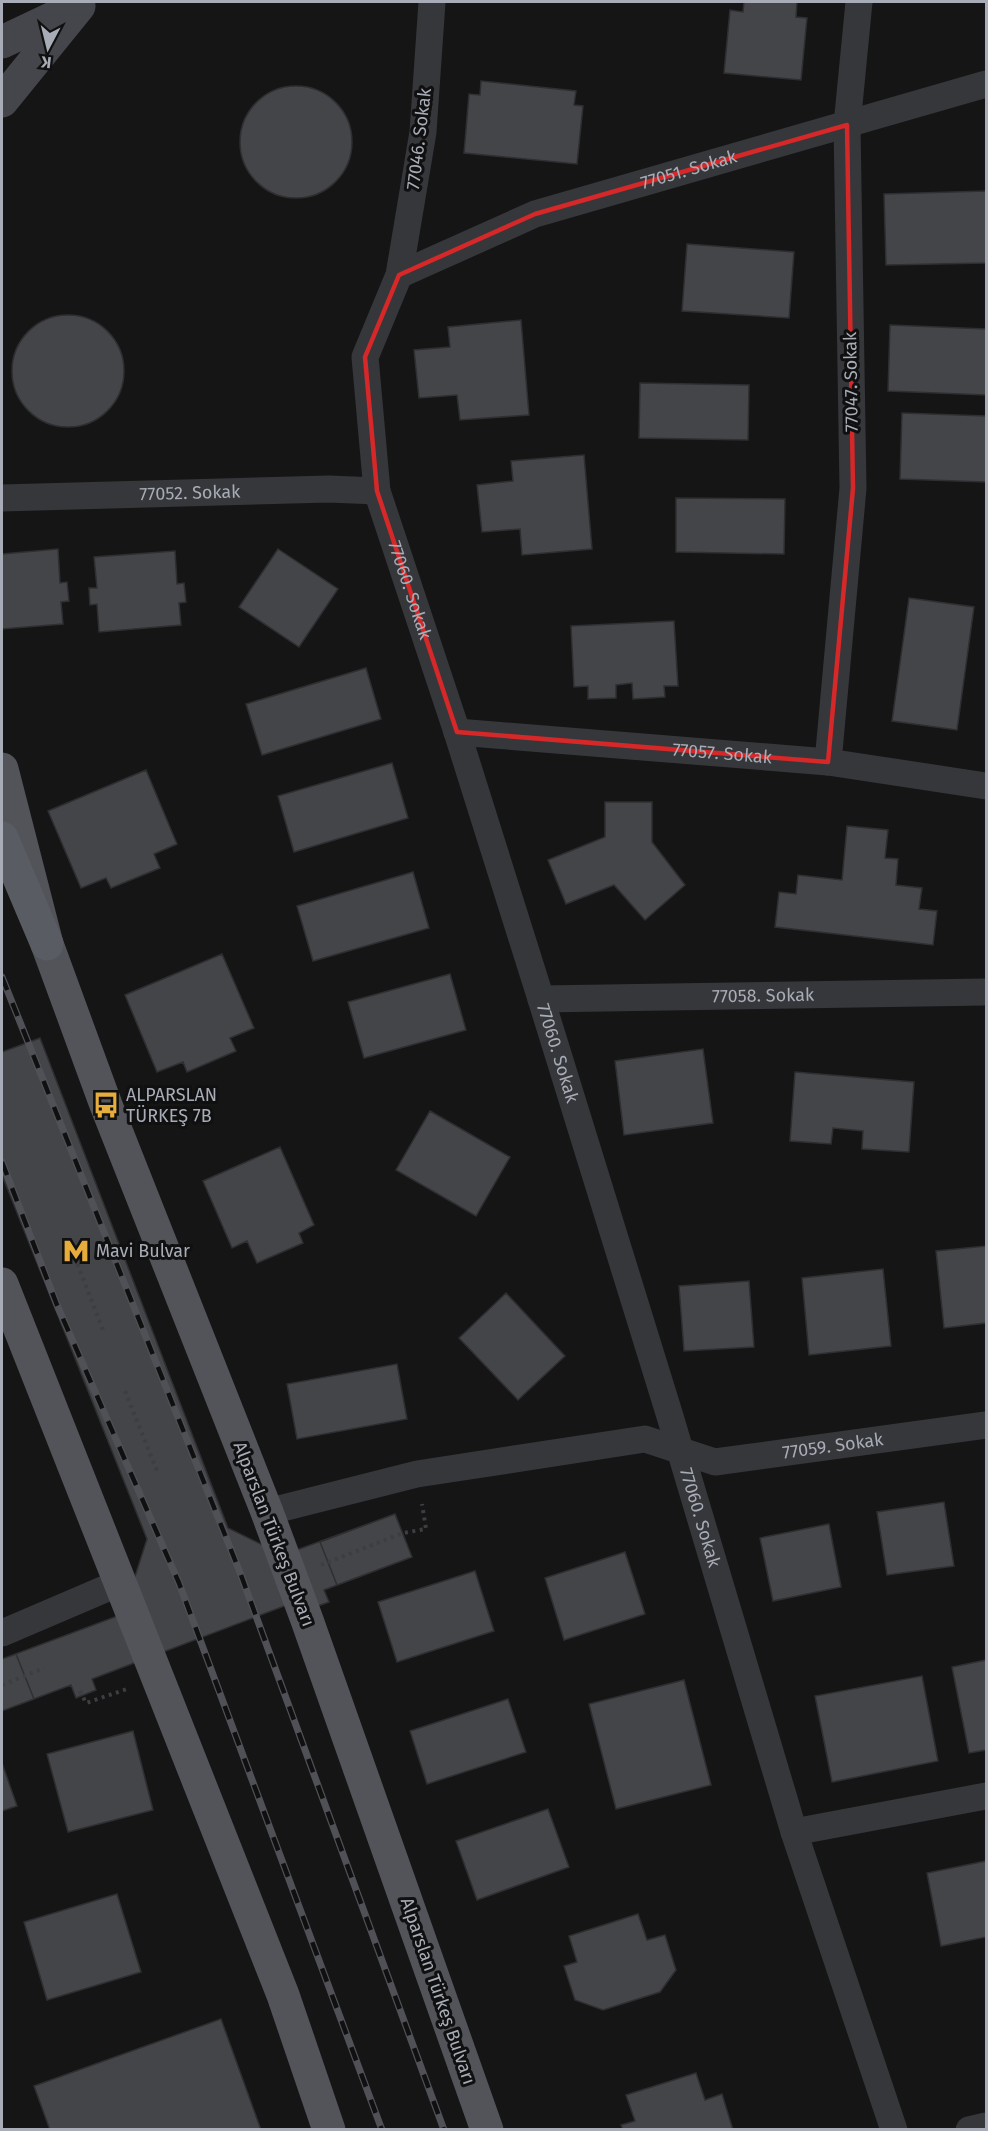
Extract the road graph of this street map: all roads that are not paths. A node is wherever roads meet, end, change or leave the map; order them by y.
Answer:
1 (432, 2) edge
2 (859, 2) edge
3 (83, 4) edge
4 (2, 41) edge
5 (987, 84) edge
6 (2, 101) edge
7 (847, 125) junction
8 (399, 275) junction
9 (377, 491) junction
10 (2, 498) edge
11 (457, 732) junction
12 (828, 762) junction
13 (2, 769) edge
14 (987, 786) edge
15 (2, 838) edge
16 (47, 944) junction
17 (987, 992) edge
18 (540, 999) junction
19 (2, 1284) edge
20 (987, 1425) edge
21 (680, 1450) junction
22 (267, 1512) junction
23 (119, 1583) junction
24 (2, 1633) edge
25 (987, 1796) edge
26 (794, 1832) junction
27 (987, 2126) edge
28 (329, 2130) edge
29 (487, 2130) edge
30 (894, 2130) edge
31 (969, 2130) edge

1 - 8 street, 77046. Sokak
2 - 7 street, 77047. Sokak
3 - 4 main road
3 - 6 main road
5 - 7 street, 77051. Sokak
7 - 8 street, 77051. Sokak
7 - 12 street, 77047. Sokak
8 - 9 street, 77060. Sokak
9 - 10 street, 77052. Sokak
9 - 11 street, 77060. Sokak
11 - 12 street, 77057. Sokak
11 - 18 street, 77060. Sokak
12 - 14 street, 77057. Sokak
13 - 16 main road, Alparslan Türkeş Bulvarı
15 - 16 highway, Alparslan Türkeş Bulvarı
16 - 22 main road, Alparslan Türkeş Bulvarı
17 - 18 street, 77058. Sokak
18 - 21 street, 77060. Sokak
19 - 23 main road
20 - 21 street, 77059. Sokak
21 - 22 street, 77059. Sokak
21 - 26 street, 77060. Sokak
22 - 29 main road, Alparslan Türkeş Bulvarı
23 - 24 street
23 - 28 main road
25 - 26 street
26 - 30 street, 77060. Sokak
27 - 31 street

